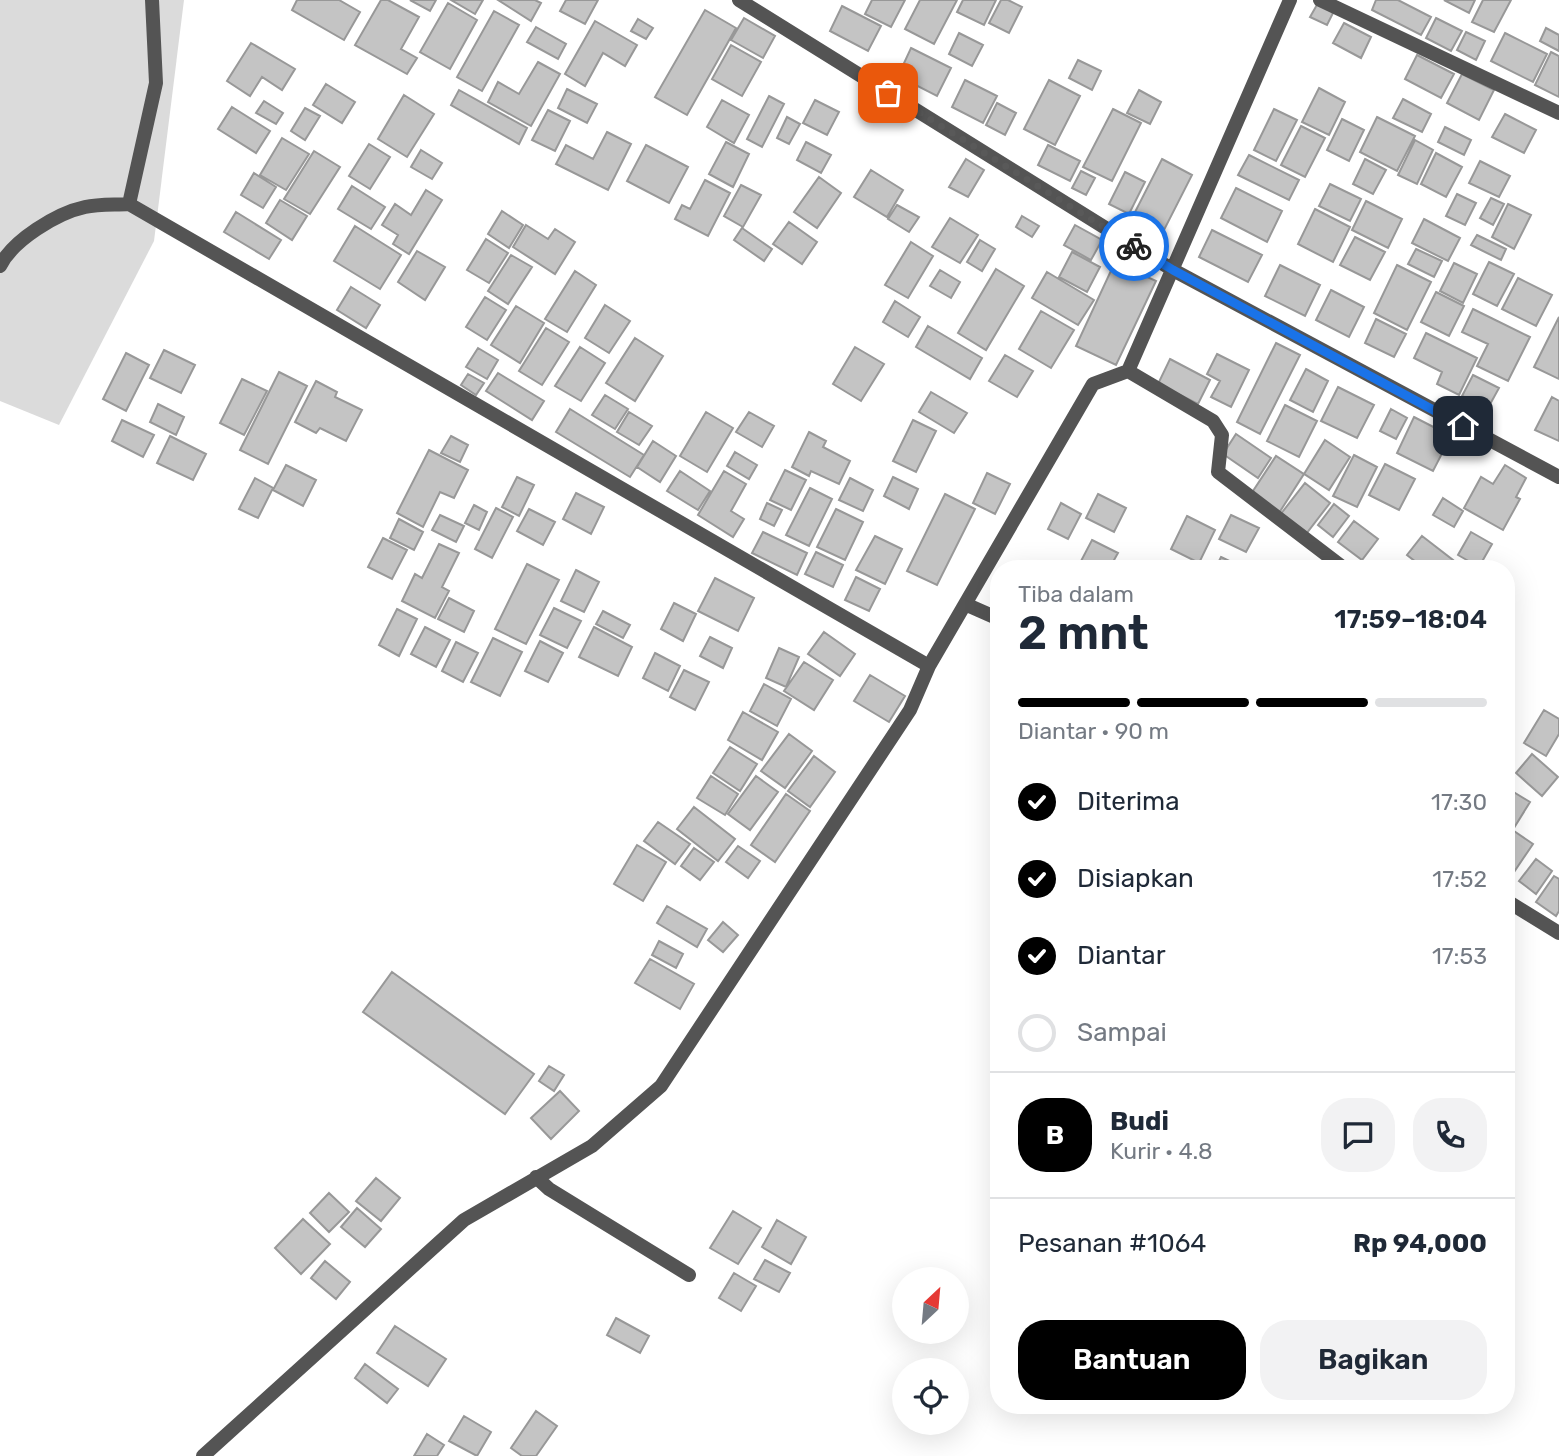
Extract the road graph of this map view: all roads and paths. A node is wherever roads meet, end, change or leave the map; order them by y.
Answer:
1 (152, 0) edge
2 (739, 0) edge
3 (1290, 0) edge
4 (1320, 0) edge
5 (1559, 113) edge
6 (129, 204) junction
7 (0, 266) edge
8 (1173, 270) junction
9 (1128, 371) junction
10 (1559, 477) edge
11 (991, 560) edge
12 (1333, 560) edge
13 (990, 561) edge
14 (965, 604) junction
15 (990, 615) edge
16 (929, 666) junction
17 (1515, 906) edge
18 (1559, 933) edge
19 (542, 1183) junction
20 (689, 1275) dead end
21 (203, 1456) edge

1 - 6 street
2 - 8 street
3 - 8 street
4 - 5 street
6 - 7 street
6 - 16 street
8 - 9 street
8 - 10 street
9 - 11 street
9 - 12 street
13 - 14 street
14 - 15 street
14 - 16 street
16 - 19 street
17 - 18 street
19 - 20 street
19 - 21 street

